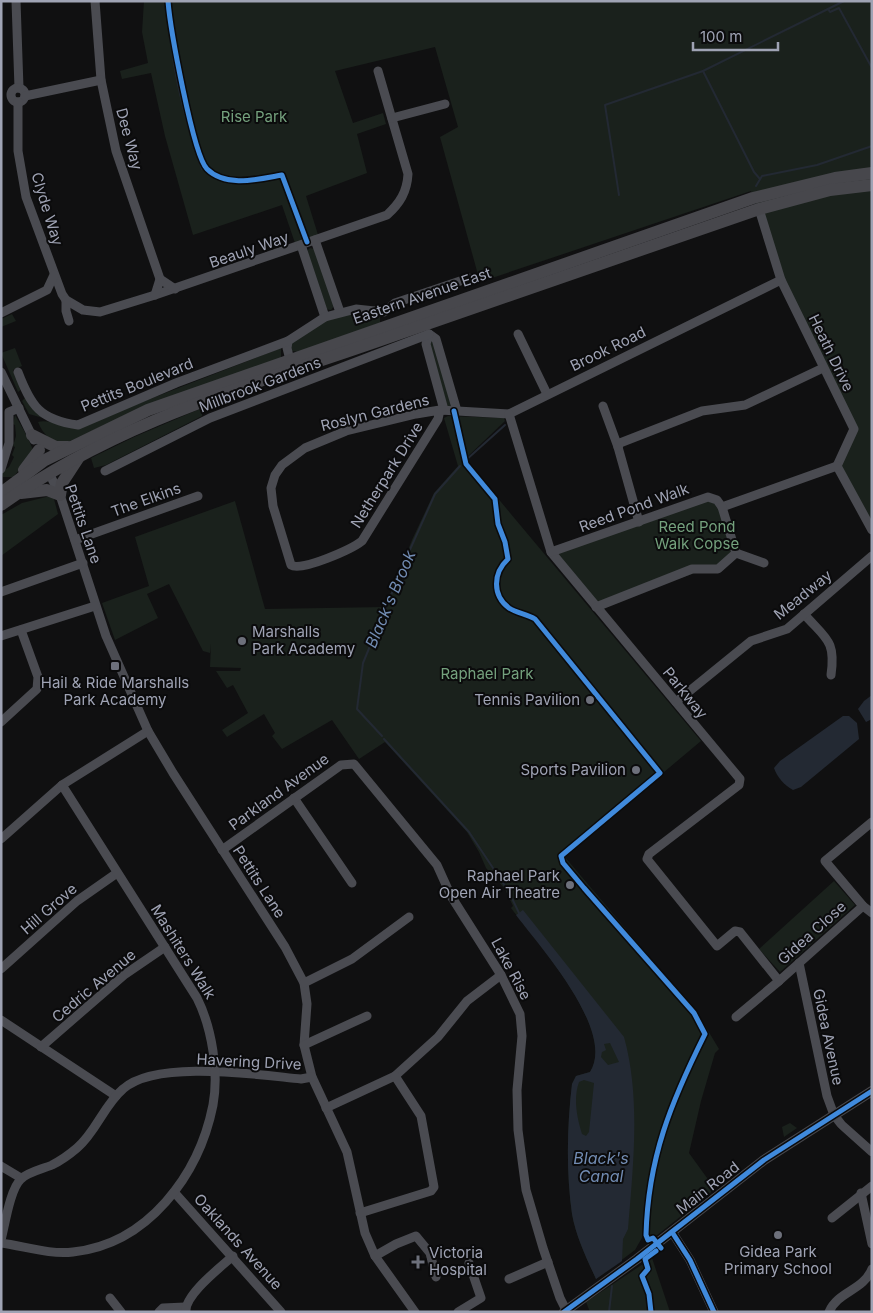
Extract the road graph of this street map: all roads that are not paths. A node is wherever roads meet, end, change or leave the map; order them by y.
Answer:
1 (16, 1) edge
2 (95, 1) edge
3 (378, 71) dead end
4 (100, 80) junction
5 (19, 88) junction
6 (1, 94) edge
7 (11, 95) junction
8 (22, 99) junction
9 (445, 104) dead end
10 (392, 118) junction
11 (872, 173) edge
12 (872, 185) edge
13 (759, 209) junction
14 (315, 240) junction
15 (301, 245) junction
16 (54, 275) junction
17 (469, 278) dead end
18 (160, 279) junction
19 (781, 280) junction
20 (175, 289) junction
21 (48, 290) junction
22 (155, 295) junction
23 (64, 297) junction
24 (340, 312) junction
25 (384, 312) junction
26 (1, 313) edge
27 (325, 317) junction
28 (69, 321) dead end
29 (390, 324) junction
30 (427, 330) junction
31 (518, 334) dead end
32 (288, 341) junction
33 (290, 360) junction
34 (823, 368) junction
35 (1, 372) edge
36 (18, 372) dead end
37 (26, 392) junction
38 (547, 394) junction
39 (15, 399) junction
40 (204, 401) junction
41 (603, 406) dead end
42 (19, 408) junction
43 (442, 410) junction
44 (456, 411) junction
45 (509, 414) junction
46 (210, 418) junction
47 (32, 435) junction
48 (5, 442) edge
49 (618, 447) junction
50 (80, 449) junction
51 (42, 455) junction
52 (837, 466) junction
53 (1, 469) edge
54 (105, 471) dead end
55 (49, 473) junction
56 (17, 487) junction
57 (1, 493) edge
58 (60, 495) junction
59 (198, 496) dead end
60 (1, 504) edge
61 (722, 507) junction
62 (639, 522) junction
63 (872, 530) edge
64 (75, 540) junction
65 (551, 552) junction
66 (736, 553) junction
67 (872, 556) edge
68 (83, 563) junction
69 (764, 563) dead end
70 (294, 567) joint
71 (1, 592) edge
72 (96, 606) junction
73 (596, 607) junction
74 (804, 614) junction
75 (21, 630) junction
76 (1, 636) edge
77 (831, 675) dead end
78 (676, 702) junction
79 (1, 722) edge
80 (148, 731) junction
81 (354, 764) joint
82 (62, 785) junction
83 (294, 798) junction
84 (872, 822) edge
85 (1, 840) edge
86 (222, 850) junction
87 (117, 873) junction
88 (352, 883) dead end
89 (863, 906) junction
90 (872, 913) edge
91 (409, 917) dead end
92 (717, 946) joint
93 (165, 947) junction
94 (799, 963) junction
95 (1, 969) edge
96 (501, 974) junction
97 (779, 981) junction
98 (304, 983) junction
99 (368, 1016) dead end
100 (736, 1017) dead end
101 (1, 1020) edge
102 (304, 1045) junction
103 (41, 1047) junction
104 (215, 1072) junction
105 (395, 1076) junction
106 (312, 1077) junction
107 (872, 1091) edge
108 (116, 1096) junction
109 (326, 1108) junction
110 (834, 1115) junction
111 (872, 1152) edge
112 (1, 1166) edge
113 (21, 1178) junction
114 (872, 1186) edge
115 (174, 1192) junction
116 (860, 1193) junction
117 (360, 1213) junction
118 (832, 1218) dead end
119 (672, 1232) junction
120 (1, 1241) edge
121 (872, 1244) edge
122 (233, 1256) junction
123 (375, 1256) junction
124 (548, 1262) junction
125 (469, 1263) dead end
126 (872, 1269) edge
127 (436, 1277) dead end
128 (509, 1278) dead end
129 (110, 1298) dead end
130 (186, 1310) edge
131 (565, 1311) edge
132 (121, 1312) edge
133 (159, 1312) edge
134 (281, 1312) edge
135 (415, 1312) edge
136 (458, 1312) edge
137 (714, 1312) edge
138 (829, 1312) edge

1 - 5 street
2 - 4 street, Dee Way
3 - 10 street, Beauly Way
4 - 8 street
4 - 18 street, Dee Way
5 - 7 street
5 - 8 street
6 - 7 street
7 - 8 street
8 - 16 street, Clyde Way
9 - 10 street
10 - 14 street, Beauly Way
11 - 29 highway, Eastern Avenue East
12 - 13 highway, Eastern Avenue East
13 - 19 street, Heath Drive
13 - 30 highway, Eastern Avenue East
14 - 15 street, Beauly Way
14 - 24 street
15 - 20 street, Beauly Way
15 - 27 street
16 - 21 street
16 - 23 street, Clyde Way
17 - 25 street
18 - 20 street
18 - 22 street
19 - 34 street, Heath Drive
19 - 38 street, Brook Road
20 - 22 street, Beauly Way
21 - 23 street
21 - 26 street
22 - 23 street, Beauly Way
23 - 28 street, Clyde Way
24 - 25 street, Pettits Boulevard
24 - 27 street, Pettits Boulevard
25 - 29 street
27 - 32 street, Pettits Boulevard
29 - 33 highway, Eastern Avenue East
30 - 40 highway, Eastern Avenue East
30 - 43 street
30 - 44 street
30 - 46 street, Millbrook Gardens
31 - 38 street
32 - 33 street
32 - 37 street, Pettits Boulevard
33 - 50 highway, Eastern Avenue East
34 - 49 street
34 - 52 street, Heath Drive
35 - 39 street
36 - 37 street, Pettits Boulevard
37 - 39 street
38 - 45 street, Brook Road
39 - 42 street
40 - 46 street
40 - 50 highway, Eastern Avenue East
41 - 49 street
42 - 47 street
42 - 48 street
43 - 44 street
43 - 70 street, Netherpark Drive
43 - 70 street, Roslyn Gardens
44 - 45 street
45 - 65 street, Parkway
46 - 54 street, Millbrook Gardens
47 - 50 highway
47 - 51 street
48 - 53 street
49 - 62 street
50 - 51 highway, Eastern Avenue East
50 - 55 highway, Eastern Avenue East
50 - 58 highway
51 - 55 highway
51 - 56 highway, Eastern Avenue East
52 - 61 street
52 - 63 street
55 - 56 highway, Eastern Avenue East
55 - 58 street, Pettits Lane
56 - 57 highway, Eastern Avenue East
56 - 58 highway
56 - 60 highway, Eastern Avenue East
58 - 64 street, Pettits Lane
59 - 64 street, The Elkins
61 - 62 street, Reed Pond Walk
61 - 66 street
62 - 65 street, Reed Pond Walk
64 - 68 street, Pettits Lane
65 - 73 street, Parkway
66 - 69 street
66 - 73 street
67 - 74 street, Meadway
68 - 71 street
68 - 72 street, Pettits Lane
72 - 75 street
72 - 80 street, Pettits Lane
73 - 78 street, Parkway
74 - 77 street
74 - 78 street, Meadway
75 - 76 street
75 - 79 street
78 - 92 street, Parkway
80 - 82 street
80 - 86 street, Pettits Lane
81 - 83 street, Parkland Avenue
81 - 96 street, Lake Rise
82 - 85 street
82 - 87 street, Mashiters Walk
83 - 86 street, Parkland Avenue
83 - 88 street
84 - 89 street
86 - 98 street, Pettits Lane
87 - 93 street, Mashiters Walk
87 - 95 street, Hill Grove
89 - 90 street
89 - 94 street, Gidea Close
91 - 98 street
92 - 97 street, Gidea Close
93 - 103 street, Cedric Avenue
93 - 104 street, Mashiters Walk
94 - 97 street, Gidea Close
94 - 110 street, Gidea Avenue
96 - 105 street
96 - 124 street, Lake Rise
97 - 100 street, Gidea Close
98 - 102 street, Pettits Lane
99 - 102 street
101 - 103 street
102 - 106 street, Pettits Lane
103 - 108 street
104 - 106 street, Havering Drive
104 - 108 street, Havering Drive
104 - 115 street, Mashiters Walk
105 - 109 street
105 - 117 street
106 - 109 street, Pettits Lane
107 - 110 main road, Main Road
108 - 113 street, Havering Drive
109 - 117 street, Pettits Lane
110 - 111 street, Gidea Avenue
110 - 119 main road, Main Road
112 - 113 street
113 - 120 street
114 - 116 street
115 - 120 street, Mashiters Walk
115 - 122 street, Oaklands Avenue
116 - 118 street
116 - 121 street
117 - 123 street, Pettits Lane
119 - 131 main road, Main Road
119 - 137 street
122 - 130 street
122 - 134 street, Oaklands Avenue
123 - 127 street
123 - 135 street, Pettits Lane
124 - 128 street
124 - 131 street, Lake Rise
125 - 136 street
126 - 138 street
129 - 132 street
130 - 133 street

